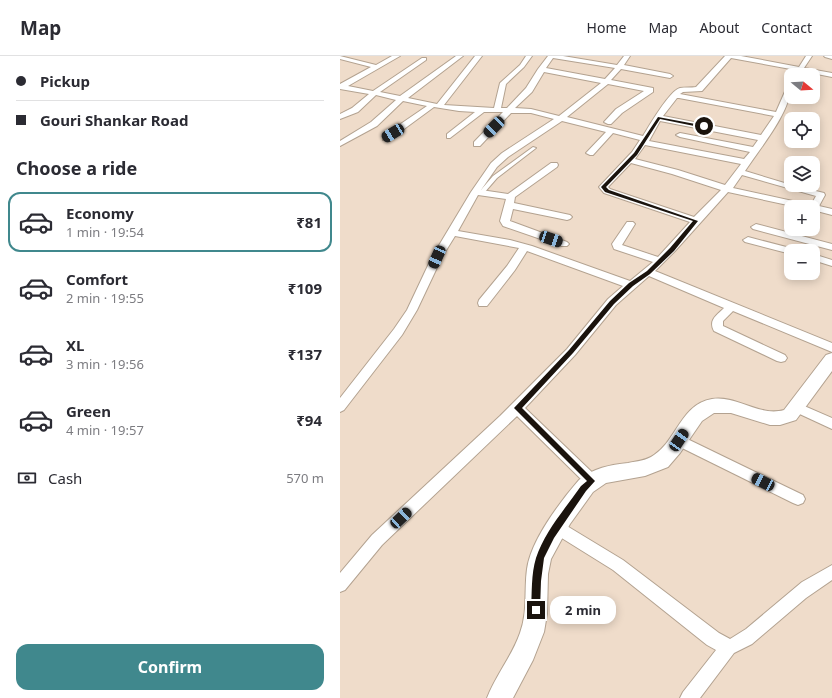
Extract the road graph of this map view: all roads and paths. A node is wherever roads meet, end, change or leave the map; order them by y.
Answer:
1 (378, 56) edge
2 (460, 56) edge
3 (479, 56) edge
4 (529, 56) edge
5 (551, 56) edge
6 (627, 56) edge
7 (730, 56) edge
8 (763, 56) edge
9 (799, 56) edge
10 (827, 56) edge
11 (340, 57) edge
12 (808, 57) edge
13 (832, 57) edge
14 (394, 58) edge
15 (424, 60) dead end
16 (621, 66) junction
17 (378, 67) junction
18 (795, 68) edge
19 (797, 68) edge
20 (801, 68) edge
21 (541, 69) junction
22 (820, 73) edge
23 (832, 75) edge
24 (670, 76) dead end
25 (607, 81) junction
26 (341, 86) edge
27 (374, 94) junction
28 (675, 95) junction
29 (401, 99) junction
30 (784, 103) edge
31 (436, 106) junction
32 (482, 110) junction
33 (497, 110) junction
34 (511, 110) junction
35 (778, 115) junction
36 (340, 117) edge
37 (560, 118) junction
38 (659, 118) junction
39 (610, 126) junction
40 (680, 135) dead end
41 (450, 136) dead end
42 (386, 138) dead end
43 (762, 138) junction
44 (645, 140) junction
45 (340, 144) edge
46 (477, 144) dead end
47 (534, 148) dead end
48 (754, 150) junction
49 (590, 153) dead end
50 (630, 160) junction
51 (554, 165) dead end
52 (743, 167) junction
53 (727, 189) junction
54 (478, 192) junction
55 (817, 200) edge
56 (510, 201) junction
57 (784, 201) edge
58 (820, 209) edge
59 (832, 212) edge
60 (567, 217) dead end
61 (696, 221) junction
62 (630, 224) dead end
63 (756, 226) dead end
64 (452, 234) junction
65 (748, 240) dead end
66 (564, 244) dead end
67 (525, 247) junction
68 (832, 247) edge
69 (784, 249) edge
70 (820, 259) edge
71 (660, 261) junction
72 (832, 263) edge
73 (648, 272) junction
74 (631, 285) junction
75 (483, 303) dead end
76 (731, 307) junction
77 (832, 348) edge
78 (781, 358) dead end
79 (832, 359) edge
80 (340, 406) edge
81 (795, 407) junction
82 (517, 408) junction
83 (832, 424) edge
84 (679, 440) junction
85 (592, 481) junction
86 (798, 499) dead end
87 (557, 527) junction
88 (832, 572) edge
89 (340, 585) edge
90 (729, 648) junction
91 (499, 698) edge
92 (688, 698) edge

1 - 14 street
2 - 29 street
3 - 31 street
4 - 33 street
5 - 16 street
5 - 21 street
6 - 16 street
7 - 18 street
7 - 28 street
8 - 19 street
9 - 12 street
10 - 13 street
11 - 17 street
12 - 20 street
14 - 17 street
15 - 27 street
16 - 24 street
16 - 25 street
17 - 26 street
21 - 25 street
21 - 34 street
22 - 23 street
25 - 37 street
25 - 39 street
26 - 27 street
27 - 29 street
27 - 36 street
28 - 35 street
28 - 38 street
29 - 31 street
29 - 45 street
30 - 35 street
31 - 32 street
31 - 42 street
32 - 33 street
32 - 41 street
33 - 34 street
34 - 37 street
34 - 46 street
35 - 43 street
37 - 39 street
37 - 54 street
38 - 43 street
38 - 44 street
39 - 44 street
39 - 49 street
40 - 48 street
43 - 48 street
44 - 50 street
44 - 52 street
47 - 54 lane
48 - 52 street
50 - 53 street
50 - 61 street
51 - 56 street
52 - 53 street
52 - 55 street
53 - 57 street
53 - 61 street
54 - 56 street
54 - 64 street
56 - 60 street
56 - 66 street
58 - 59 street
61 - 71 street
62 - 71 street
63 - 68 street
64 - 67 street
64 - 80 street
65 - 69 street
67 - 74 street
67 - 75 street
70 - 72 street
71 - 73 street
73 - 74 street
73 - 76 street
74 - 82 street
76 - 77 street
76 - 78 street
79 - 81 street
81 - 83 street
81 - 84 street
82 - 85 street
82 - 89 street
84 - 85 street
84 - 86 street
85 - 87 street
87 - 90 street
87 - 91 street
88 - 90 street
90 - 92 street

